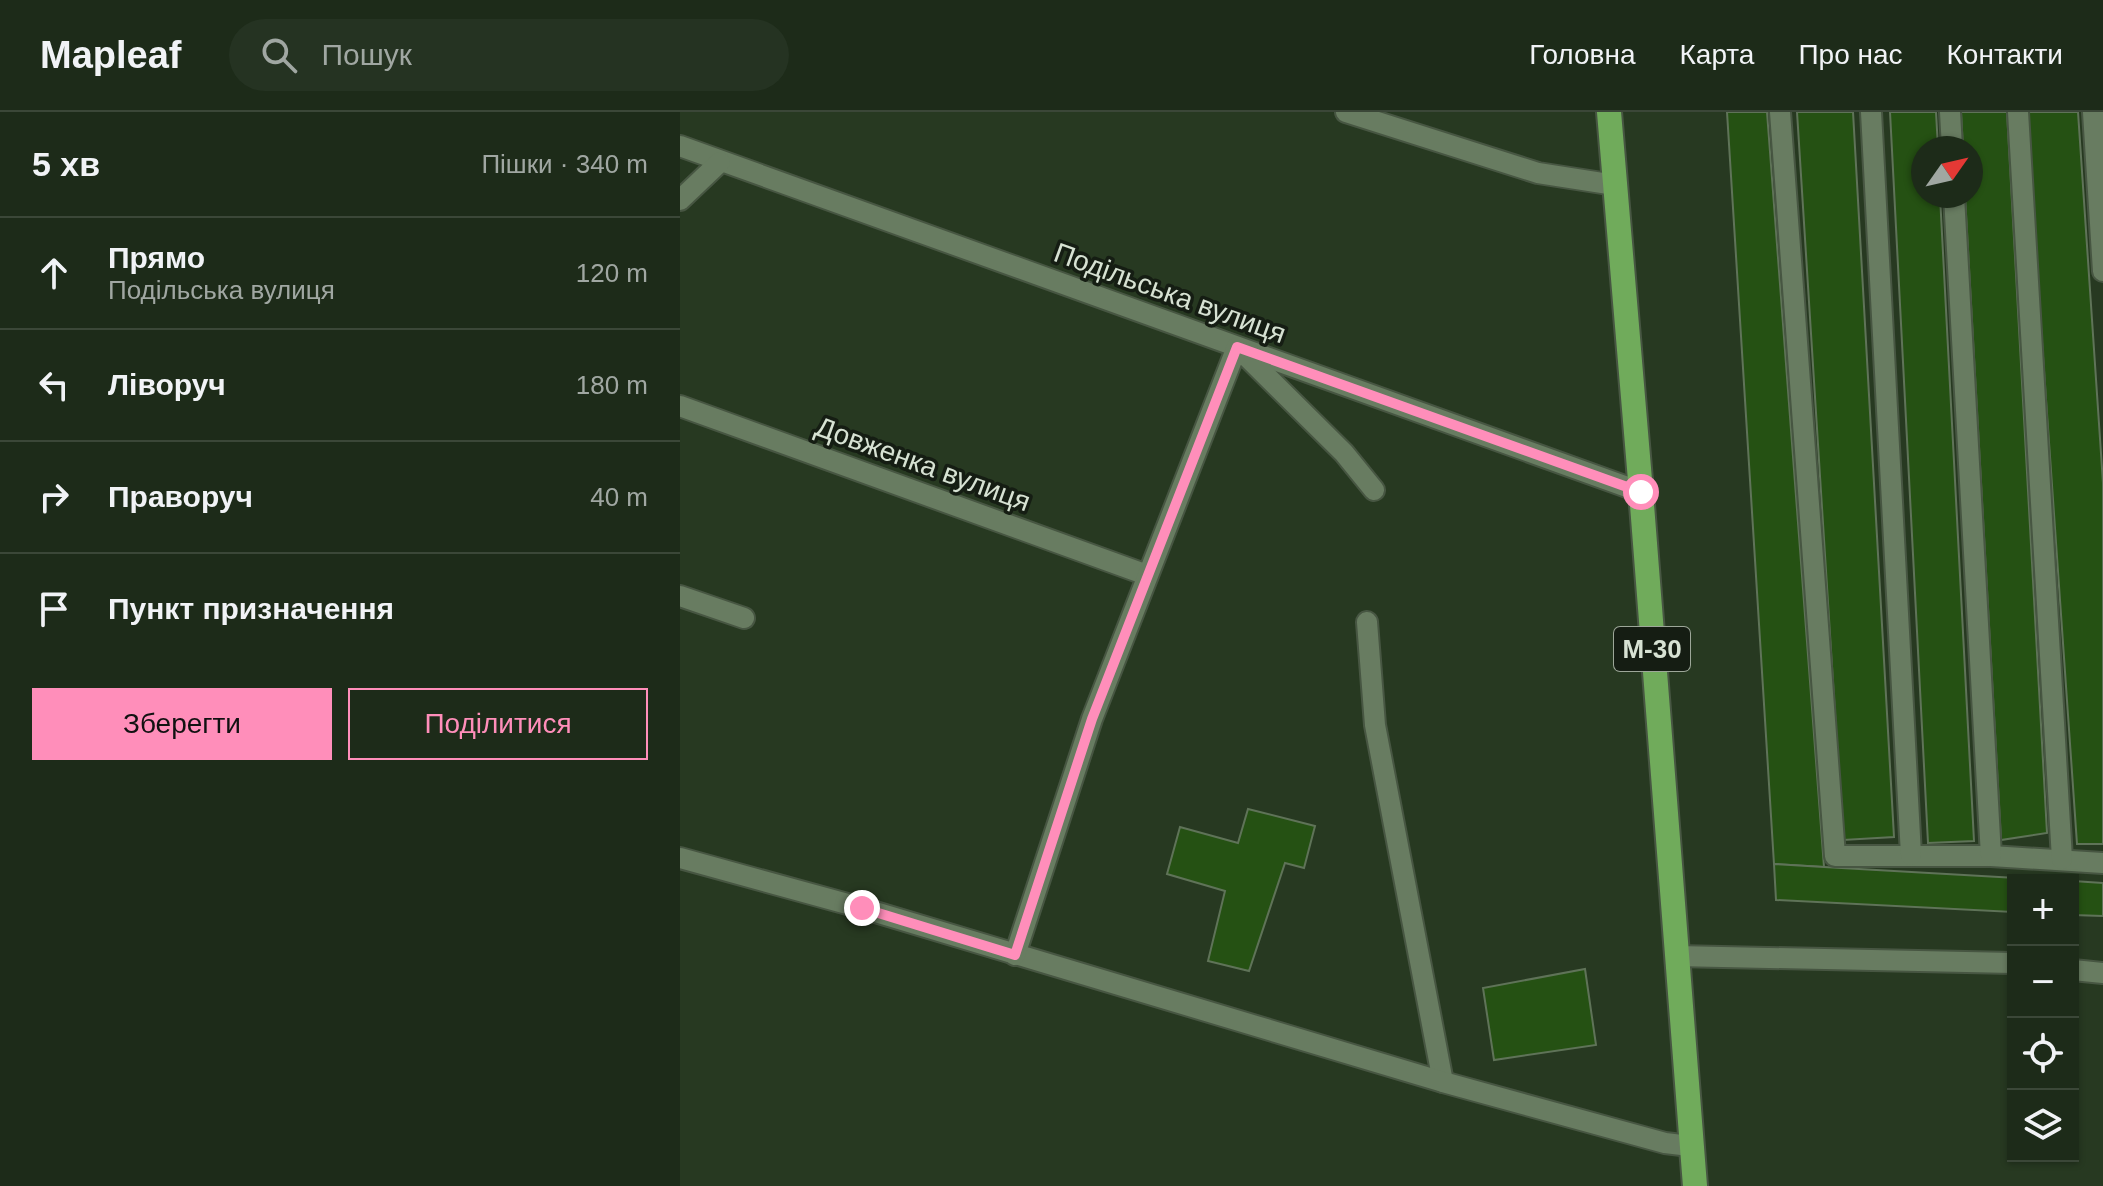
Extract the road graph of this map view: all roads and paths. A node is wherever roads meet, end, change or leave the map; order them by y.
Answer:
1 (1346, 112) edge
2 (1609, 112) edge
3 (1780, 112) edge
4 (1871, 112) edge
5 (1950, 112) edge
6 (2018, 112) edge
7 (2093, 112) edge
8 (1951, 136) edge
9 (680, 146) edge
10 (720, 162) junction
11 (1615, 185) junction
12 (680, 200) edge
13 (1955, 208) edge
14 (2103, 271) edge
15 (1237, 347) junction
16 (680, 406) edge
17 (1374, 490) dead end
18 (1641, 492) junction
19 (1147, 575) junction
20 (680, 596) edge
21 (744, 618) dead end
22 (1367, 622) dead end
23 (1911, 855) junction
24 (1991, 856) junction
25 (680, 858) edge
26 (2062, 859) junction
27 (2103, 863) edge
28 (1015, 955) junction
29 (1676, 956) junction
30 (2007, 963) edge
31 (2079, 971) edge
32 (2103, 973) edge
33 (1443, 1082) junction
34 (1690, 1146) junction
35 (1695, 1186) edge

1 - 11 street
2 - 11 highway, М-30
3 - 23 street
4 - 23 street
5 - 8 street
6 - 26 street
7 - 14 street
9 - 10 street, Подільська вулиця
10 - 12 street
10 - 15 street, Подільська вулиця
11 - 18 highway, М-30
13 - 24 street
15 - 17 street
15 - 18 street, Подільська вулиця
15 - 19 street
16 - 19 street, Довженка вулиця
18 - 29 highway, М-30
19 - 28 street
20 - 21 street
22 - 33 street
23 - 24 street
24 - 26 street
25 - 28 street
26 - 27 street
28 - 33 street
29 - 30 street
29 - 34 highway, М-30
31 - 32 street
33 - 34 street
34 - 35 highway, М-30

